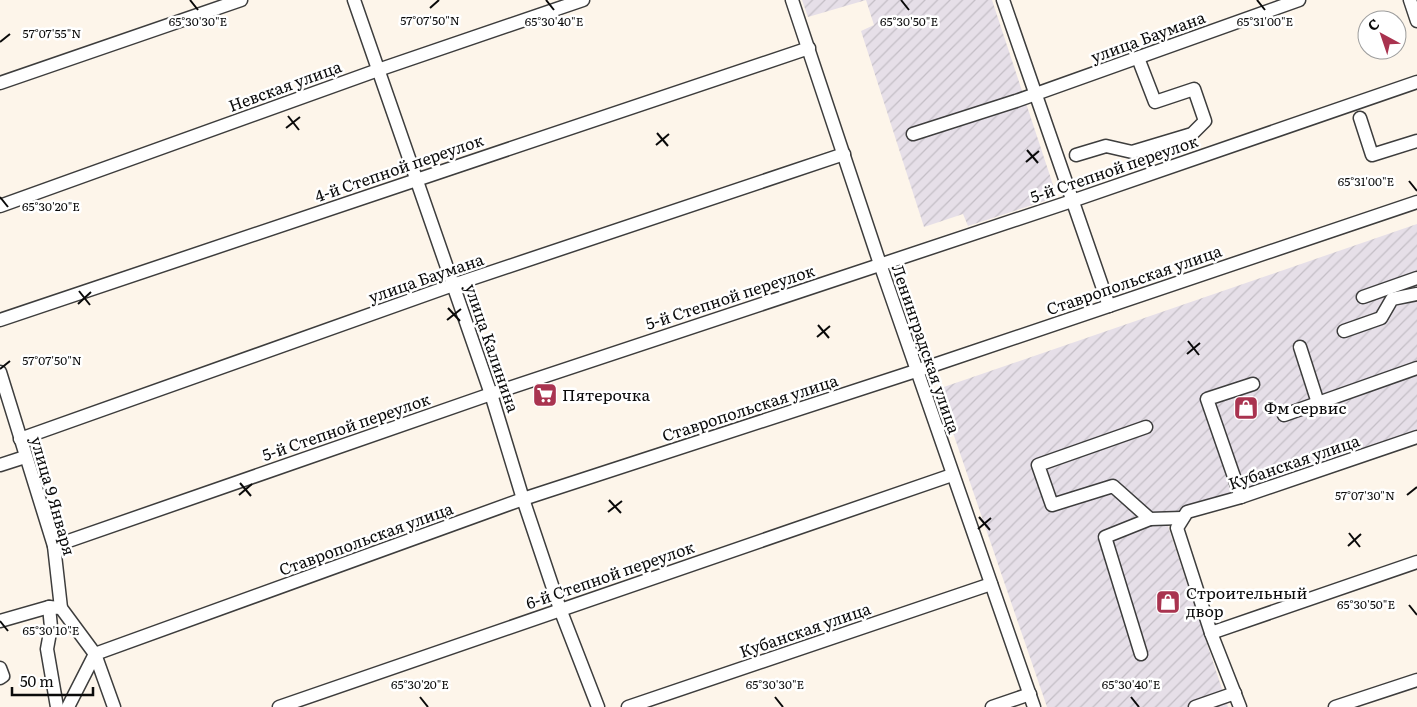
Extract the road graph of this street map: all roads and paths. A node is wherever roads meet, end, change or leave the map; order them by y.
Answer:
1 (241, 0) edge
2 (354, 0) edge
3 (583, 0) edge
4 (792, 0) edge
5 (1003, 0) edge
6 (1299, 0) edge
7 (1410, 0) edge
8 (1417, 20) edge
9 (809, 48) junction
10 (1138, 58) junction
11 (378, 70) junction
12 (1417, 82) edge
13 (0, 83) edge
14 (1036, 94) junction
15 (1360, 118) dead end
16 (914, 134) dead end
17 (1417, 141) edge
18 (844, 154) junction
19 (1076, 155) dead end
20 (416, 179) junction
21 (1072, 201) junction
22 (1417, 202) edge
23 (0, 206) edge
24 (880, 264) junction
25 (1417, 278) edge
26 (453, 285) junction
27 (1417, 294) edge
28 (1363, 297) dead end
29 (1109, 306) junction
30 (0, 320) edge
31 (1344, 331) dead end
32 (1300, 347) dead end
33 (1417, 368) edge
34 (917, 370) junction
35 (0, 373) edge
36 (1253, 384) dead end
37 (491, 394) junction
38 (1318, 403) junction
39 (1284, 415) dead end
40 (1146, 427) dead end
41 (1417, 437) edge
42 (20, 439) junction
43 (25, 457) junction
44 (0, 465) edge
45 (952, 475) junction
46 (1241, 497) junction
47 (523, 499) junction
48 (1182, 518) junction
49 (1150, 519) junction
50 (54, 546) junction
51 (1417, 562) edge
52 (991, 584) junction
53 (55, 607) junction
54 (560, 609) junction
55 (0, 621) edge
56 (1211, 633) junction
57 (95, 654) junction
58 (1141, 654) dead end
59 (0, 668) edge
60 (0, 678) edge
61 (1417, 680) edge
62 (1235, 692) junction
63 (1030, 694) junction
64 (57, 707) edge
65 (68, 707) edge
66 (114, 707) edge
67 (279, 707) edge
68 (598, 707) edge
69 (628, 707) edge
70 (992, 707) edge
71 (1034, 707) edge
72 (1196, 707) edge
73 (1240, 707) edge
74 (1335, 707) edge

1 - 13 street
2 - 11 street, улица Калинина
3 - 11 street, Невская улица
4 - 9 street, Ленинградская улица
5 - 14 street
6 - 10 street, улица Баумана
7 - 8 street
9 - 18 street, Ленинградская улица
9 - 20 street, 4-й Степной переулок
10 - 14 street, улица Баумана
10 - 19 street
11 - 20 street, улица Калинина
11 - 23 street, Невская улица
12 - 21 street, 5-й Степной переулок
14 - 16 street, улица Баумана
14 - 21 street
15 - 17 street
18 - 24 street, Ленинградская улица
18 - 26 street, улица Баумана
20 - 26 street, улица Калинина
20 - 30 street, 4-й Степной переулок
21 - 24 street, 5-й Степной переулок
21 - 29 street
22 - 29 street, Ставропольская улица
24 - 34 street, Ленинградская улица
24 - 37 street, 5-й Степной переулок
25 - 28 street
26 - 37 street, улица Калинина
26 - 42 street, улица Баумана
27 - 31 street
29 - 34 street, Ставропольская улица
32 - 38 street
33 - 38 street
34 - 45 street, Ленинградская улица
34 - 47 street, Ставропольская улица
35 - 42 street, улица 9 Января
36 - 46 street
37 - 47 street, улица Калинина
37 - 50 street, 5-й Степной переулок
38 - 39 street
40 - 49 street
41 - 46 street, Кубанская улица
42 - 43 street, улица 9 Января
43 - 44 street
43 - 50 street, улица 9 Января
45 - 52 street, Ленинградская улица
45 - 54 street, 6-й Степной переулок
46 - 48 street, Кубанская улица
47 - 54 street, улица Калинина
47 - 57 street, Ставропольская улица
48 - 49 street
48 - 56 street
49 - 58 street
50 - 53 street, улица 9 Января
51 - 56 street
52 - 63 street, Ленинградская улица
52 - 69 street, Кубанская улица
53 - 55 street
53 - 57 street
53 - 64 street, улица 9 Января
54 - 67 street, 6-й Степной переулок
54 - 68 street, улица Калинина
56 - 62 street
57 - 65 street
57 - 66 street
59 - 60 street
61 - 74 street
62 - 72 street
62 - 73 street
63 - 70 street
63 - 71 street, Ленинградская улица

